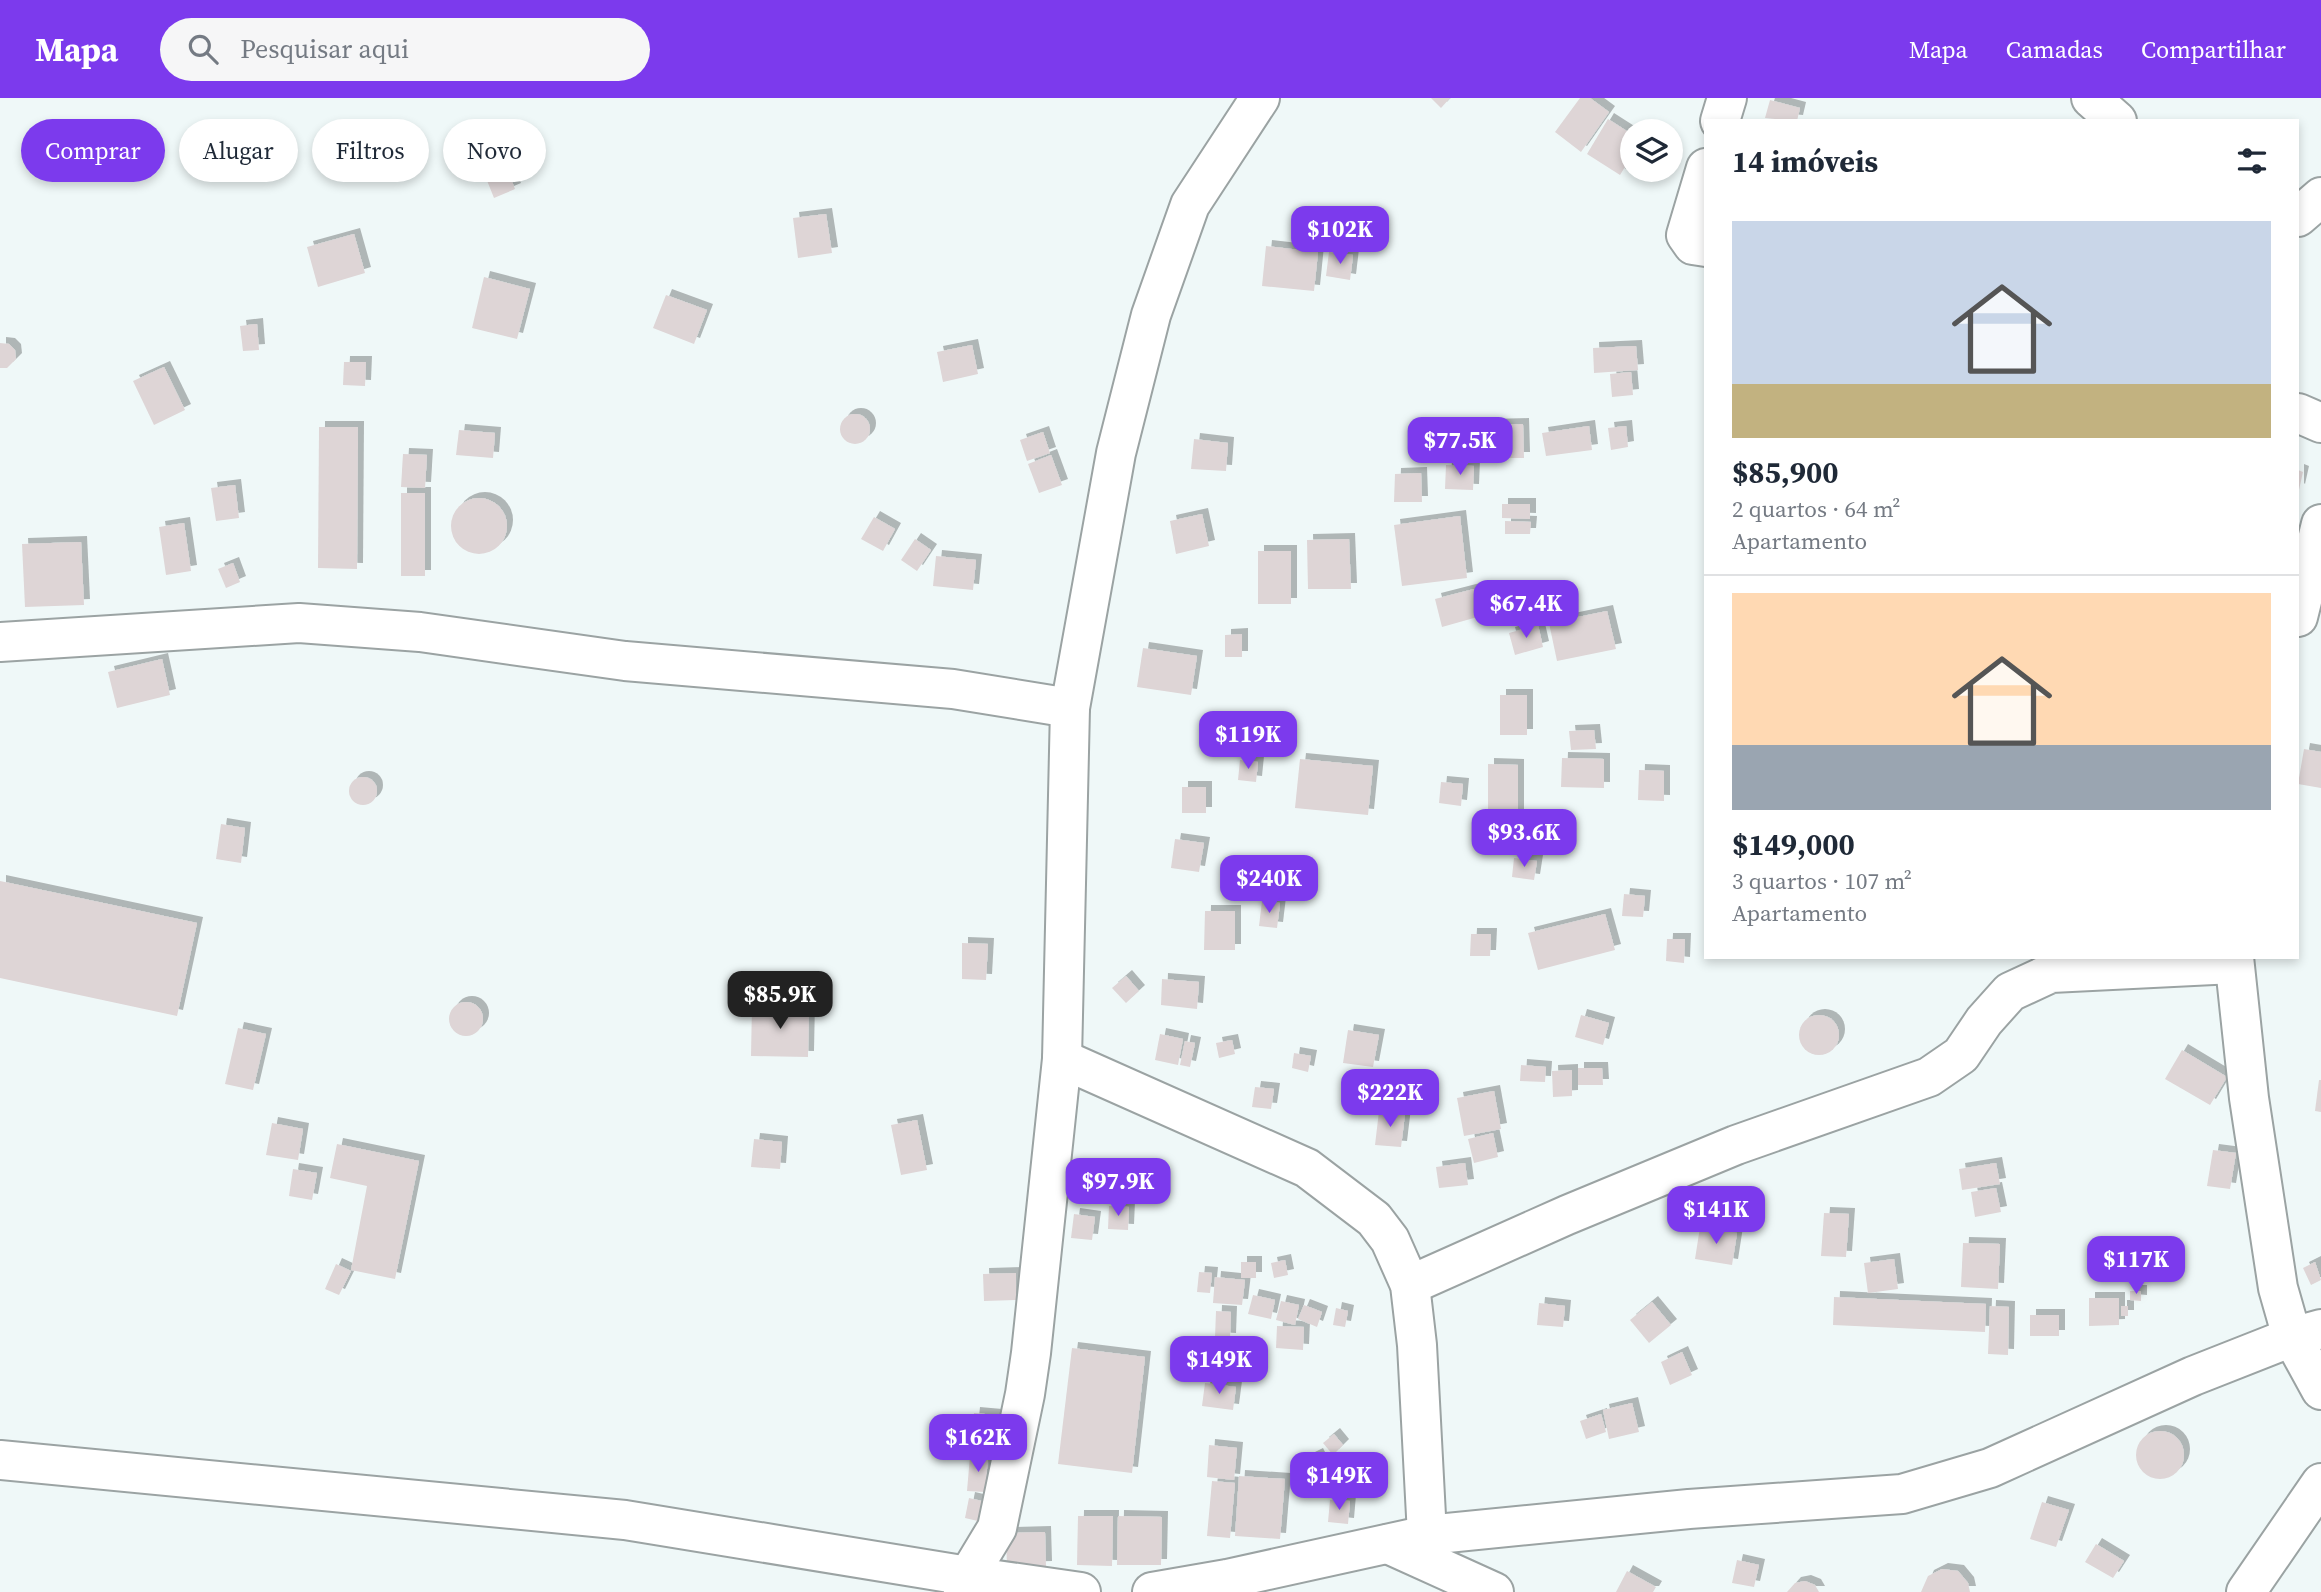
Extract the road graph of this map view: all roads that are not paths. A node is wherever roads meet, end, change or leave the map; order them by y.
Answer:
1 (1260, 98) edge
2 (1727, 98) edge
3 (2091, 98) edge
4 (1721, 119) edge
5 (2115, 119) edge
6 (1704, 175) edge
7 (2321, 197) edge
8 (2299, 216) edge
9 (1704, 247) edge
10 (2299, 413) edge
11 (2321, 423) edge
12 (2321, 524) edge
13 (2299, 613) edge
14 (0, 642) edge
15 (1070, 708) junction
16 (2234, 961) edge
17 (1062, 1059) junction
18 (1410, 1285) junction
19 (2306, 1333) edge
20 (2321, 1390) edge
21 (0, 1460) edge
22 (2321, 1483) edge
23 (1427, 1535) junction
24 (1388, 1544) junction
25 (965, 1584) edge
26 (1229, 1585) edge
27 (1081, 1592) edge
28 (1153, 1592) edge
29 (1494, 1592) edge
30 (2246, 1592) edge

1 - 15 street
2 - 4 street
3 - 5 street
6 - 9 street
7 - 8 street
10 - 11 street
12 - 13 street
14 - 15 street
15 - 17 street
16 - 18 street
16 - 19 street
17 - 18 street
17 - 25 street
18 - 23 street
19 - 20 street
19 - 23 street
21 - 25 street
22 - 30 street
23 - 24 street
24 - 26 street
24 - 29 street
25 - 27 street
26 - 28 street

